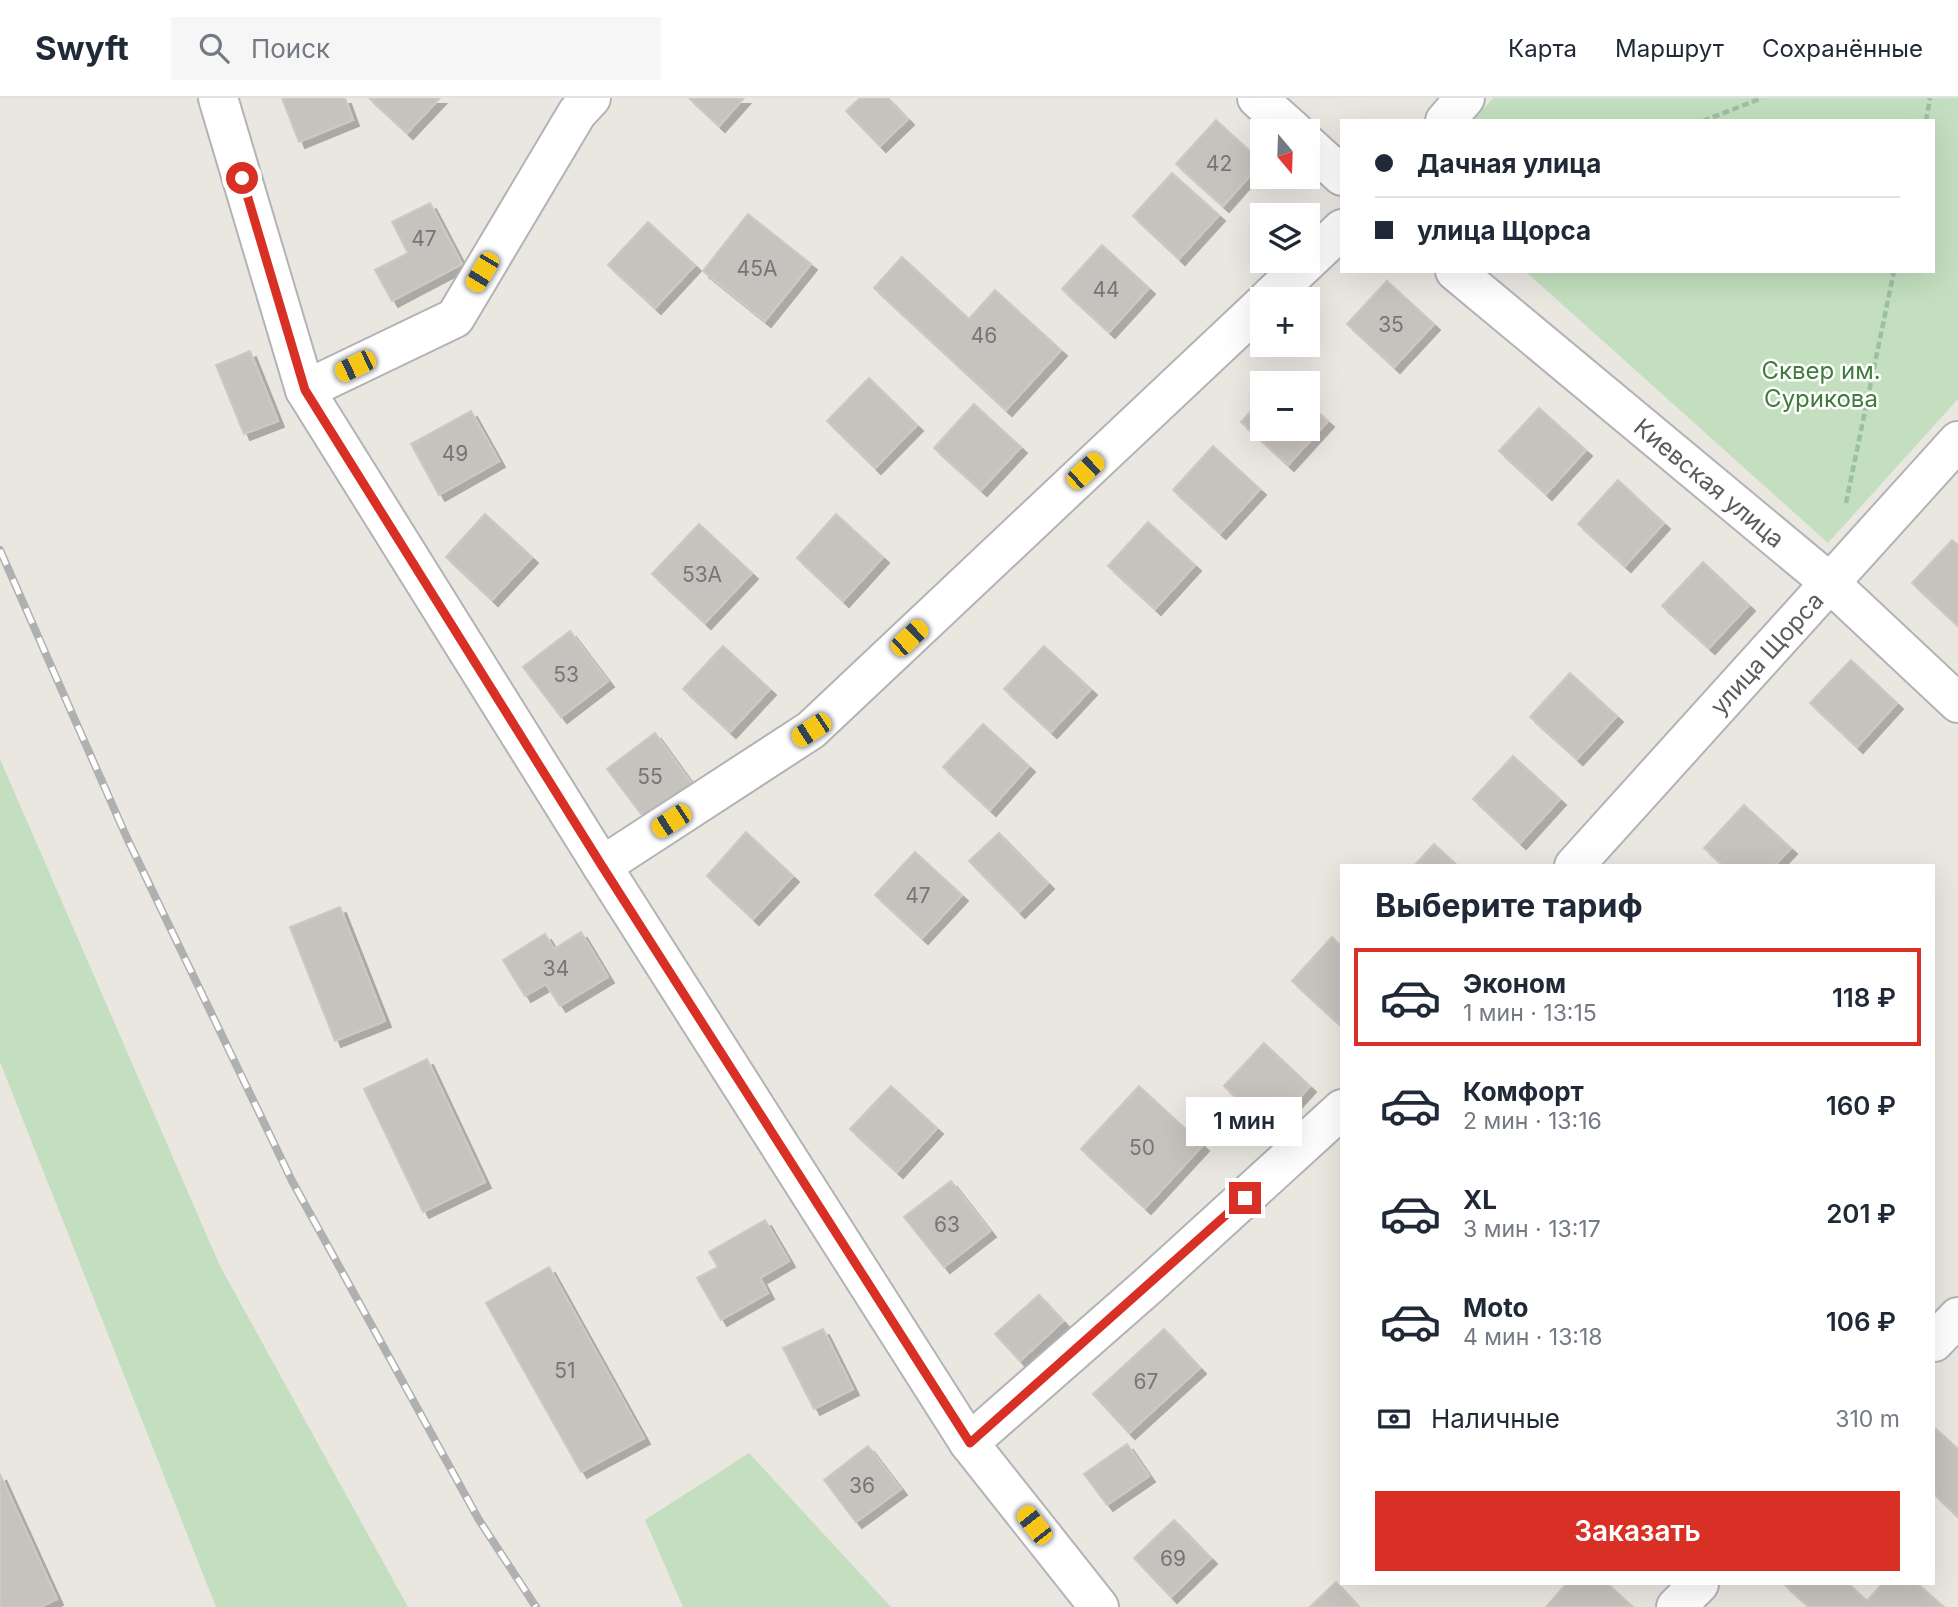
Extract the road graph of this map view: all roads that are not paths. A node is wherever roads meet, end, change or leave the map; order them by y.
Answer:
1 (218, 98) edge
2 (591, 98) edge
3 (1257, 98) edge
4 (1465, 98) edge
5 (1281, 119) edge
6 (1447, 119) edge
7 (1320, 156) edge
8 (1340, 174) edge
9 (1340, 231) edge
10 (1457, 273) edge
11 (1281, 287) edge
12 (1250, 316) edge
13 (305, 390) junction
14 (1958, 441) edge
15 (1829, 582) junction
16 (1958, 703) edge
17 (1576, 864) edge
18 (602, 866) junction
19 (1340, 1111) edge
20 (1958, 1317) edge
21 (1935, 1341) edge
22 (970, 1443) junction
23 (1698, 1585) edge
24 (1099, 1607) edge
25 (1676, 1607) edge

1 - 13 street
2 - 13 street
3 - 5 street
4 - 6 street
7 - 8 street
9 - 11 street
10 - 15 street, Киевская улица
12 - 18 street
13 - 18 street
14 - 15 street, улица Щорса
15 - 16 street, Киевская улица
15 - 17 street, улица Щорса
18 - 22 street
19 - 22 street
20 - 21 street
22 - 24 street
23 - 25 street

